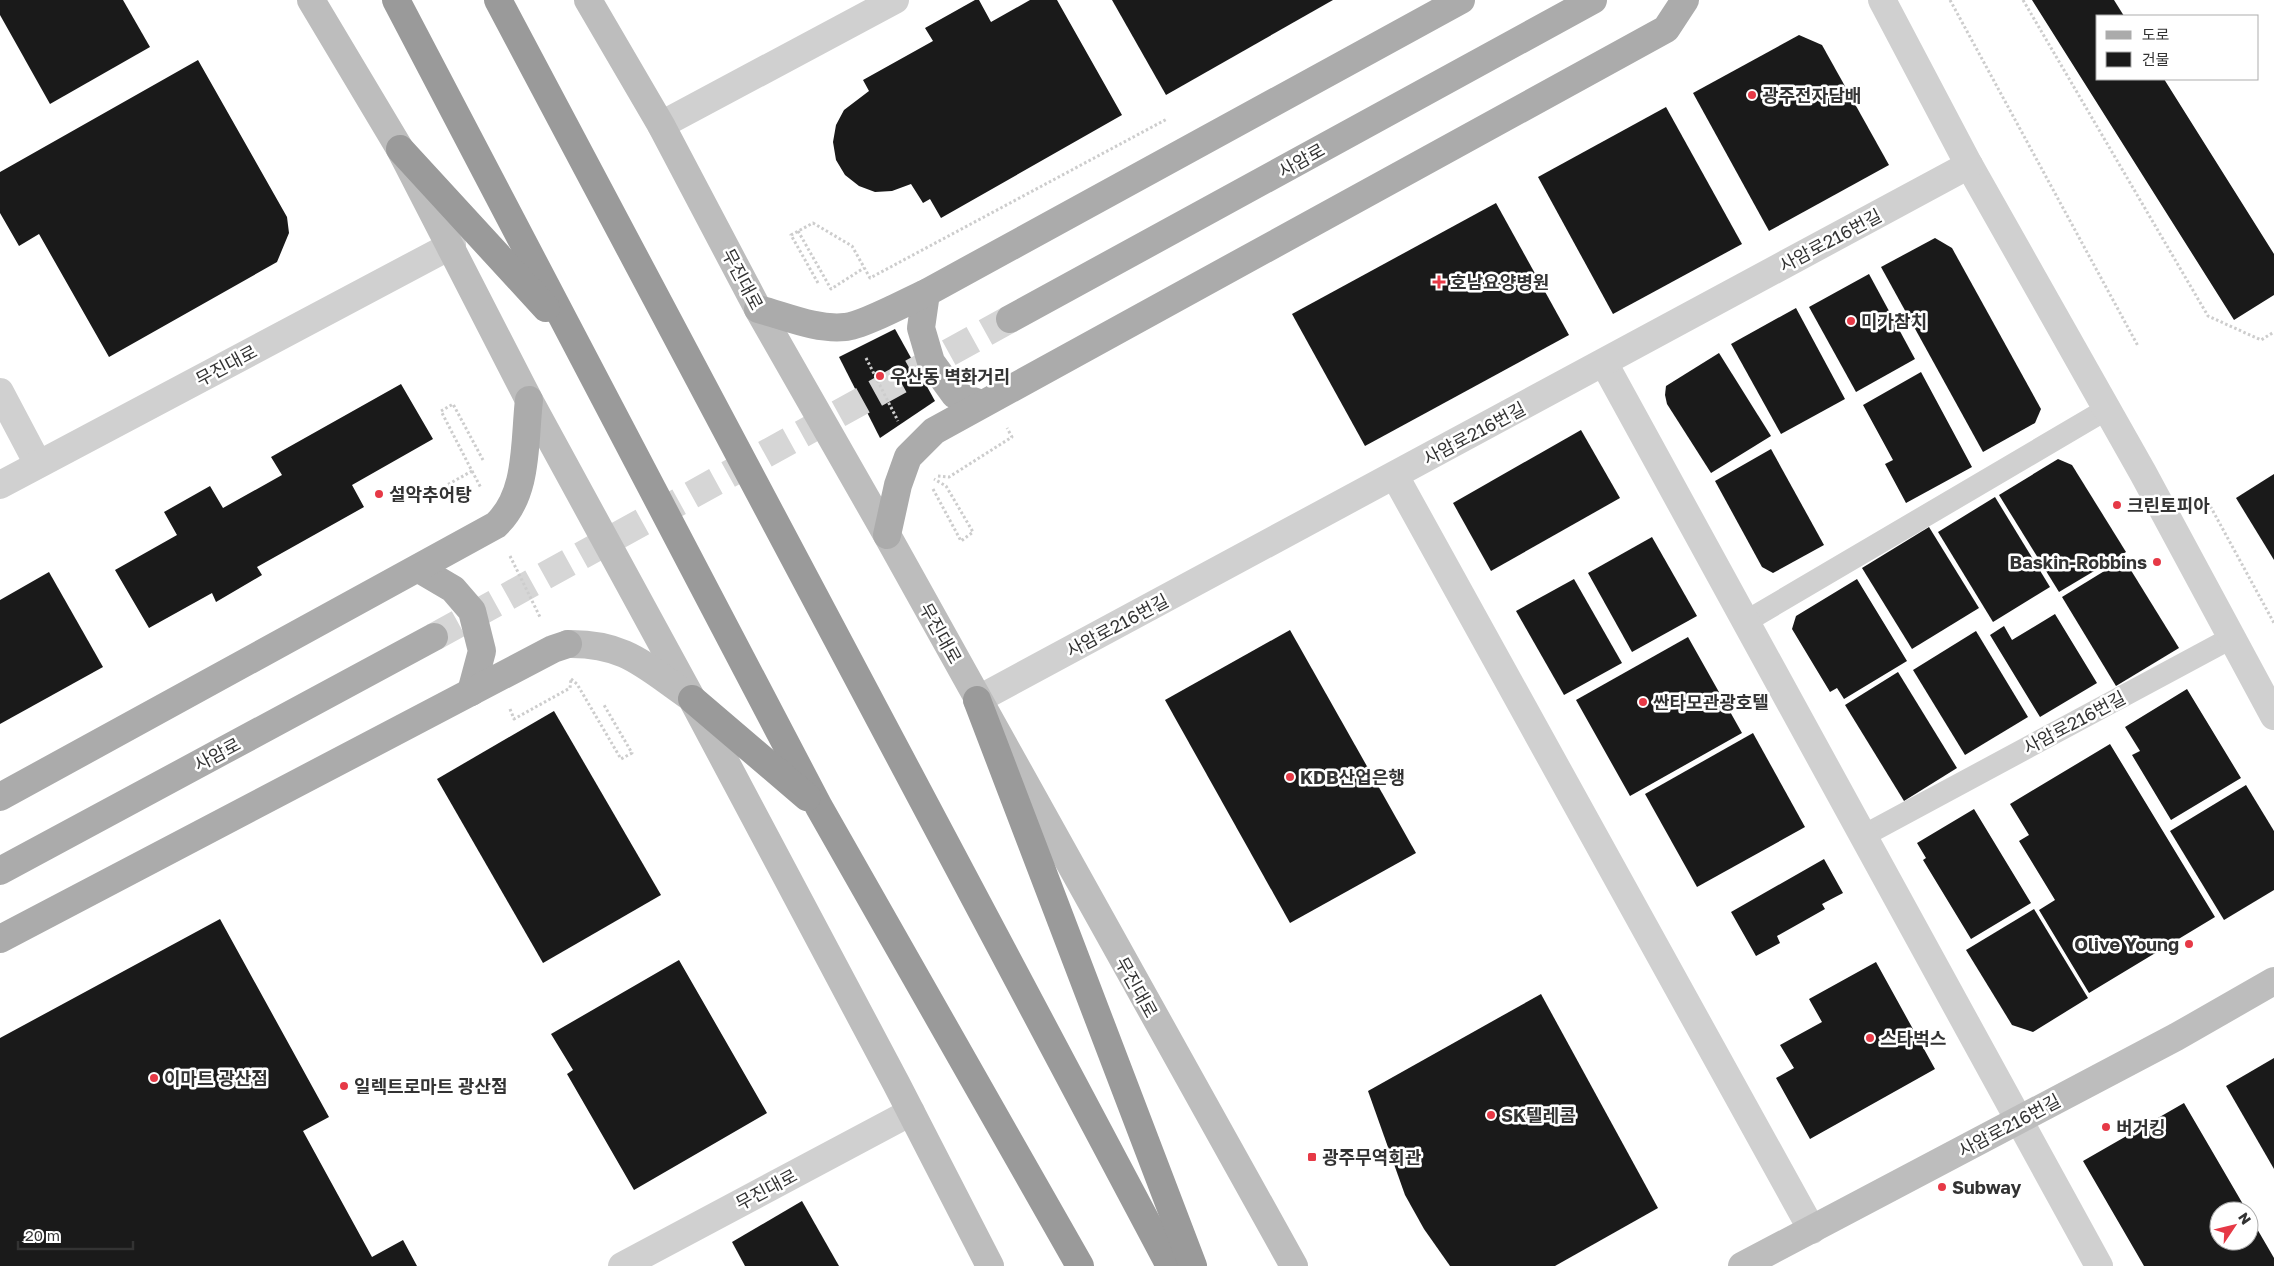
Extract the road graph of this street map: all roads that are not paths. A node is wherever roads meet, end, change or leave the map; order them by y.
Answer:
1 (311, 0) edge
2 (396, 0) edge
3 (498, 0) edge
4 (588, 0) edge
5 (895, 0) edge
6 (1461, 0) edge
7 (1593, 0) edge
8 (1685, 0) edge
9 (1882, 0) edge
10 (661, 125) junction
11 (400, 149) junction
12 (1969, 165) junction
13 (452, 245) junction
14 (926, 293) junction
15 (758, 309) junction
16 (1010, 319) tunnel mouth
17 (572, 336) junction
18 (1604, 363) junction
19 (0, 392) edge
20 (529, 400) junction
21 (982, 404) junction
22 (2107, 409) junction
23 (38, 464) junction
24 (1395, 476) junction
25 (0, 485) edge
26 (887, 535) junction
27 (419, 568) junction
28 (1745, 622) junction
29 (434, 636) tunnel mouth
30 (2233, 637) junction
31 (568, 644) joint
32 (471, 692) junction
33 (692, 699) junction
34 (977, 700) junction
35 (2274, 716) edge
36 (0, 797) edge
37 (819, 807) junction
38 (1863, 836) junction
39 (0, 872) edge
40 (0, 939) edge
41 (2274, 981) edge
42 (911, 1112) junction
43 (2019, 1120) junction
44 (1812, 1230) junction
45 (622, 1266) edge
46 (990, 1266) edge
47 (1080, 1266) edge
48 (1170, 1266) edge
49 (1193, 1266) edge
50 (1294, 1266) edge
51 (1742, 1266) edge
52 (2099, 1266) edge

1 - 11 street
2 - 17 highway
3 - 48 highway
4 - 10 street, 무진대로
5 - 10 street
6 - 14 main road
7 - 16 main road, 사암로
8 - 21 main road
9 - 12 street
10 - 15 street, 무진대로
11 - 13 street
11 - 17 highway
12 - 18 street, 사암로216번길
12 - 22 street
13 - 20 street
13 - 23 street, 무진대로
14 - 15 main road
14 - 21 main road
15 - 26 street, 무진대로
17 - 37 highway
18 - 24 street, 사암로216번길
18 - 28 street
19 - 23 street
20 - 27 main road
20 - 33 street
21 - 26 main road
22 - 28 lane
22 - 30 street
23 - 25 street, 무진대로
24 - 34 street, 사암로216번길
24 - 44 street
26 - 34 street, 무진대로
27 - 32 main road
27 - 36 main road
28 - 38 street
29 - 39 main road, 사암로
30 - 35 street
30 - 38 lane, 사암로216번길
31 - 32 main road
31 - 33 street
32 - 40 main road
33 - 37 highway
33 - 42 street
34 - 49 highway
34 - 50 street, 무진대로
37 - 47 highway
38 - 43 street
41 - 43 street, 사암로216번길
42 - 45 street, 무진대로
42 - 46 street
43 - 44 street, 사암로216번길
43 - 52 street
44 - 51 street, 사암로216번길

